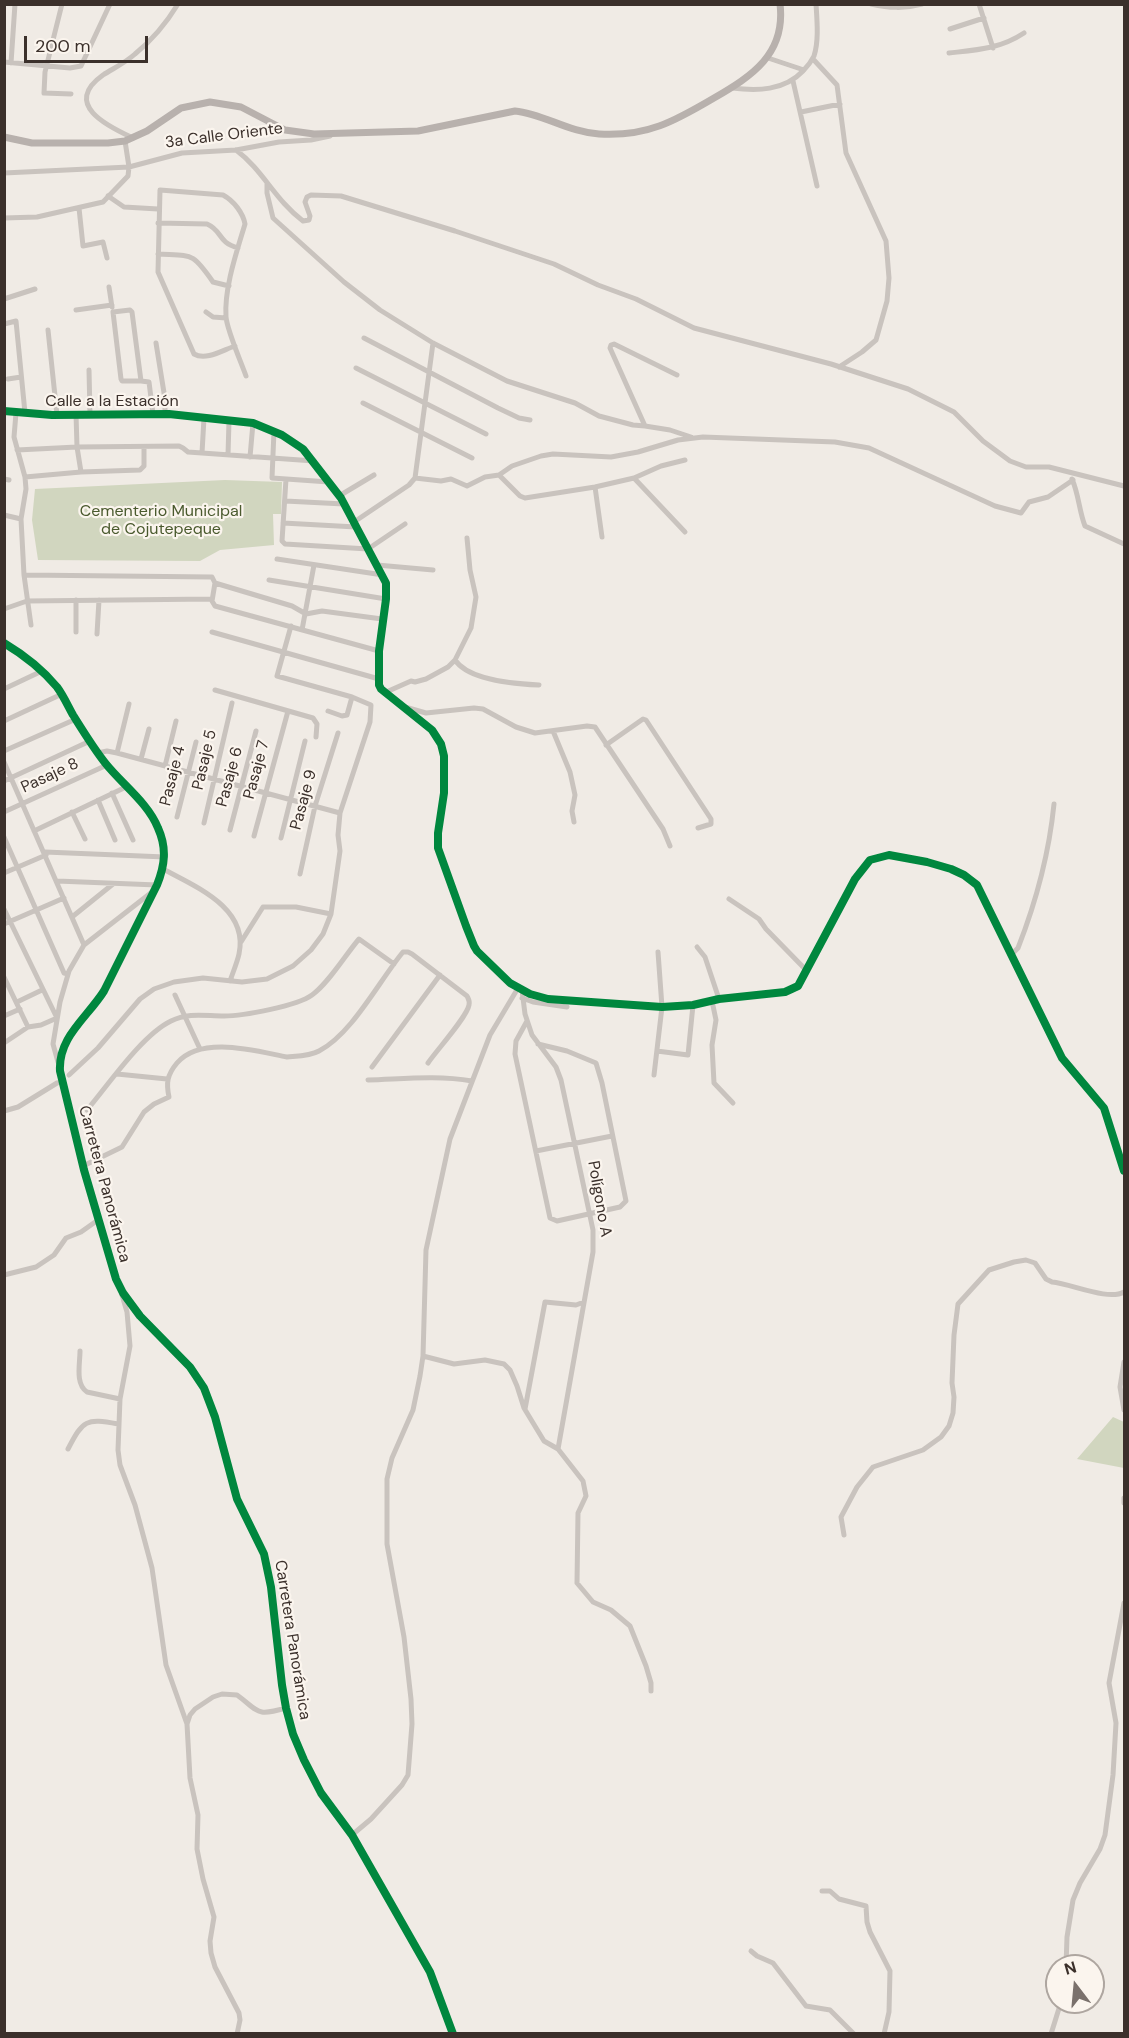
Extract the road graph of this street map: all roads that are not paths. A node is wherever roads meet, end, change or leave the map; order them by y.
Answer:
1 (15, 4) edge
2 (63, 4) edge
3 (110, 4) edge
4 (178, 4) edge
5 (780, 4) edge
6 (816, 4) edge
7 (871, 4) edge
8 (922, 4) edge
9 (979, 4) edge
10 (984, 18) junction
11 (950, 29) dead end
12 (1024, 33) dead end
13 (993, 48) junction
14 (949, 53) dead end
15 (768, 58) junction
16 (813, 59) junction
17 (8, 63) edge
18 (46, 66) junction
19 (804, 70) junction
20 (793, 81) junction
21 (732, 88) junction
22 (71, 94) dead end
23 (840, 104) junction
24 (801, 112) junction
25 (340, 133) junction
26 (4, 137) edge
27 (133, 138) junction
28 (125, 141) junction
29 (236, 150) junction
30 (129, 167) junction
31 (4, 173) edge
32 (267, 184) junction
33 (817, 186) dead end
34 (108, 196) junction
35 (78, 208) junction
36 (158, 208) junction
37 (4, 219) edge
38 (158, 223) junction
39 (238, 248) junction
40 (158, 254) junction
41 (107, 258) dead end
42 (229, 286) junction
43 (109, 287) dead end
44 (35, 289) dead end
45 (4, 299) edge
46 (113, 309) junction
47 (76, 310) dead end
48 (206, 312) dead end
49 (226, 318) junction
50 (4, 324) edge
51 (48, 330) dead end
52 (364, 338) dead end
53 (156, 343) dead end
54 (434, 343) junction
55 (236, 346) junction
56 (839, 367) junction
57 (356, 368) dead end
58 (88, 370) dead end
59 (430, 373) junction
60 (677, 375) dead end
61 (246, 376) dead end
62 (21, 377) junction
63 (8, 379) dead end
64 (141, 381) junction
65 (363, 404) dead end
66 (426, 404) junction
67 (4, 411) edge
68 (16, 413) junction
69 (25, 413) junction
70 (76, 414) junction
71 (90, 414) junction
72 (153, 414) junction
73 (165, 414) junction
74 (57, 415) junction
75 (204, 418) junction
76 (229, 420) junction
77 (530, 420) dead end
78 (253, 423) junction
79 (645, 426) junction
80 (274, 431) junction
81 (422, 433) junction
82 (486, 434) dead end
83 (693, 437) junction
84 (77, 447) junction
85 (144, 447) junction
86 (17, 450) junction
87 (202, 453) junction
88 (228, 455) junction
89 (250, 457) junction
90 (272, 458) junction
91 (472, 458) dead end
92 (685, 460) dead end
93 (314, 461) junction
94 (80, 472) junction
95 (1070, 472) junction
96 (374, 475) dead end
97 (499, 475) junction
98 (25, 477) junction
99 (415, 478) junction
100 (634, 478) junction
101 (286, 479) junction
102 (1073, 480) junction
103 (329, 482) junction
104 (1125, 486) edge
105 (596, 487) junction
106 (339, 496) junction
107 (285, 501) junction
108 (344, 504) junction
109 (4, 515) edge
110 (21, 519) junction
111 (283, 523) junction
112 (355, 524) junction
113 (405, 524) dead end
114 (685, 532) dead end
115 (602, 537) dead end
116 (467, 538) dead end
117 (1125, 544) edge
118 (368, 549) junction
119 (277, 559) dead end
120 (314, 565) junction
121 (377, 565) junction
122 (433, 570) dead end
123 (24, 575) junction
124 (383, 575) junction
125 (269, 580) dead end
126 (215, 584) junction
127 (310, 587) junction
128 (212, 599) junction
129 (386, 599) junction
130 (76, 600) junction
131 (99, 600) junction
132 (27, 601) junction
133 (4, 609) edge
134 (306, 614) junction
135 (382, 619) junction
136 (30, 625) dead end
137 (291, 626) junction
138 (302, 630) junction
139 (76, 632) dead end
140 (212, 632) dead end
141 (97, 634) dead end
142 (4, 643) edge
143 (13, 649) junction
144 (379, 651) junction
145 (4, 652) edge
146 (282, 652) junction
147 (455, 660) junction
148 (42, 671) junction
149 (379, 679) junction
150 (539, 686) dead end
151 (4, 689) edge
152 (215, 690) dead end
153 (384, 693) junction
154 (62, 694) junction
155 (352, 697) junction
156 (232, 703) dead end
157 (129, 704) dead end
158 (404, 707) junction
159 (288, 711) junction
160 (328, 711) dead end
161 (76, 719) junction
162 (4, 721) edge
163 (176, 722) dead end
164 (149, 729) dead end
165 (256, 730) dead end
166 (553, 731) junction
167 (338, 733) dead end
168 (315, 737) dead end
169 (90, 741) junction
170 (305, 741) dead end
171 (196, 742) dead end
172 (606, 745) junction
173 (4, 751) edge
174 (98, 753) junction
175 (117, 753) junction
176 (141, 759) junction
177 (4, 762) edge
178 (107, 765) junction
179 (165, 766) junction
180 (188, 772) junction
181 (12, 777) junction
182 (215, 779) junction
183 (4, 781) edge
184 (126, 786) junction
185 (241, 786) junction
186 (265, 792) junction
187 (112, 793) junction
188 (98, 800) junction
189 (290, 800) junction
190 (1054, 804) dead end
191 (21, 805) junction
192 (315, 806) junction
193 (4, 812) edge
194 (72, 812) junction
195 (340, 813) junction
196 (177, 817) dead end
197 (574, 822) dead end
198 (204, 823) dead end
199 (698, 828) dead end
200 (230, 830) dead end
201 (34, 831) junction
202 (254, 836) dead end
203 (4, 837) edge
204 (281, 838) dead end
205 (85, 839) dead end
206 (115, 840) dead end
207 (133, 840) dead end
208 (670, 846) dead end
209 (45, 853) junction
210 (165, 857) junction
211 (18, 867) junction
212 (163, 869) junction
213 (4, 873) edge
214 (300, 874) dead end
215 (57, 881) junction
216 (113, 884) junction
217 (157, 885) junction
218 (153, 891) junction
219 (64, 898) junction
220 (729, 899) dead end
221 (4, 909) edge
222 (36, 910) junction
223 (331, 914) junction
224 (72, 917) junction
225 (7, 923) edge
226 (240, 944) junction
227 (84, 945) junction
228 (697, 947) dead end
229 (658, 952) dead end
230 (1012, 954) junction
231 (394, 964) junction
232 (806, 970) junction
233 (68, 974) junction
234 (440, 975) junction
235 (4, 977) edge
236 (230, 981) junction
237 (6, 984) edge
238 (520, 989) junction
239 (42, 990) junction
240 (175, 995) dead end
241 (522, 998) junction
242 (719, 999) junction
243 (712, 1001) junction
244 (16, 1002) junction
245 (693, 1005) junction
246 (567, 1007) dead end
247 (662, 1007) junction
248 (20, 1009) junction
249 (183, 1015) junction
250 (4, 1016) edge
251 (57, 1018) junction
252 (527, 1021) junction
253 (28, 1027) junction
254 (4, 1043) edge
255 (538, 1044) junction
256 (200, 1049) junction
257 (657, 1051) junction
258 (428, 1063) dead end
259 (372, 1067) dead end
260 (60, 1071) junction
261 (117, 1074) junction
262 (69, 1075) dead end
263 (654, 1075) dead end
264 (168, 1079) junction
265 (368, 1080) dead end
266 (472, 1080) junction
267 (57, 1083) dead end
268 (733, 1103) dead end
269 (87, 1110) dead end
270 (4, 1111) edge
271 (612, 1136) junction
272 (575, 1144) junction
273 (536, 1151) junction
274 (83, 1166) junction
275 (1125, 1171) edge
276 (590, 1213) junction
277 (98, 1220) junction
278 (4, 1275) edge
279 (1125, 1292) edge
280 (123, 1293) junction
281 (584, 1302) junction
282 (80, 1351) dead end
283 (423, 1356) junction
284 (1125, 1362) edge
285 (120, 1399) junction
286 (525, 1410) junction
287 (1125, 1410) edge
288 (118, 1424) junction
289 (68, 1449) dead end
290 (558, 1449) junction
291 (1125, 1498) edge
292 (1125, 1503) edge
293 (844, 1535) dead end
294 (1125, 1603) edge
295 (651, 1691) dead end
296 (286, 1708) junction
297 (187, 1724) junction
298 (352, 1835) junction
299 (822, 1891) dead end
300 (751, 1951) dead end
301 (1066, 1954) edge
302 (1057, 2014) edge
303 (237, 2034) edge
304 (453, 2034) edge
305 (854, 2034) edge
306 (884, 2034) edge
307 (1051, 2034) edge

1 - 17 street
2 - 18 street
3 - 18 street
4 - 27 street
5 - 15 main road
6 - 16 street
7 - 8 street
9 - 10 street
10 - 11 street
10 - 13 street
12 - 13 street
13 - 14 street
15 - 19 street
15 - 21 main road
16 - 19 street
16 - 23 street
17 - 18 street
18 - 22 street
19 - 20 street
20 - 21 street
20 - 24 street
21 - 25 main road
23 - 24 street
23 - 56 street
24 - 33 street
25 - 27 main road
25 - 29 street, 3a Calle Oriente
26 - 28 main road
27 - 28 main road
28 - 30 street
29 - 30 street, 3a Calle Oriente
29 - 32 street
30 - 31 street, 3a Calle Oriente
30 - 34 street
32 - 54 street
32 - 56 street
34 - 35 street
34 - 36 street
35 - 37 street
35 - 41 street
36 - 38 street
36 - 39 street
38 - 39 street
38 - 40 street
39 - 42 street
40 - 42 street
40 - 55 street
42 - 49 street
43 - 46 street
44 - 45 street
46 - 47 street
46 - 64 street
46 - 64 street
48 - 49 street
49 - 55 street
50 - 62 street
51 - 74 street
52 - 59 street
53 - 73 street
54 - 59 street
54 - 79 street
55 - 61 street
56 - 95 street
57 - 66 street
58 - 71 street
59 - 66 street
59 - 77 street
60 - 79 street
62 - 63 street
62 - 69 street
64 - 72 street
65 - 81 street
66 - 81 street
66 - 82 street
67 - 68 street, Calle a la Estación
68 - 69 street, Calle a la Estación
68 - 86 street
69 - 74 street, Calle a la Estación
70 - 71 street, Calle a la Estación
70 - 74 street, Calle a la Estación
70 - 84 street
71 - 72 street, Calle a la Estación
72 - 73 street, Calle a la Estación
73 - 75 street, Calle a la Estación
75 - 76 street, Calle a la Estación
75 - 87 street
76 - 78 street, Calle a la Estación
76 - 88 street
78 - 80 street, Calle a la Estación
78 - 89 street
79 - 83 street
80 - 90 street
80 - 93 street, Calle a la Estación
81 - 91 street
81 - 99 street
83 - 97 street
83 - 102 street
84 - 85 street
84 - 86 street
84 - 94 street
85 - 87 street
85 - 94 street
86 - 98 street
87 - 88 street
88 - 89 street
89 - 90 street
90 - 93 street
90 - 101 street
92 - 100 street
93 - 103 street, Calle a la Estación
94 - 98 street
95 - 102 street
95 - 104 street
96 - 106 street
97 - 99 street
97 - 105 street
98 - 110 street
99 - 112 street
100 - 105 street
100 - 114 street
101 - 103 street
101 - 107 street
102 - 117 street
103 - 106 street, Calle a la Estación
105 - 115 street
106 - 108 street, Calle a la Estación
107 - 108 street
107 - 111 street
108 - 112 street, Calle a la Estación
109 - 110 street
110 - 123 street
111 - 112 street
111 - 118 street
112 - 118 street, Calle a la Estación
113 - 118 street
116 - 147 street
118 - 121 street, Calle a la Estación
119 - 120 street
120 - 124 street
120 - 127 street
121 - 122 street
121 - 124 street, Calle a la Estación
123 - 126 street
123 - 132 street
124 - 129 street, Calle a la Estación
125 - 127 street
126 - 128 street
126 - 134 street
127 - 129 street
127 - 134 street
128 - 131 street
128 - 137 street
129 - 135 street, Calle a la Estación
130 - 131 street
130 - 132 street
130 - 139 street
131 - 141 street
132 - 133 street
132 - 136 street
134 - 135 street
134 - 138 street
135 - 144 street, Calle a la Estación
137 - 138 street
137 - 146 street
138 - 144 street
140 - 146 street
142 - 143 street
143 - 145 street
143 - 148 street
144 - 149 street, Calle a la Estación
146 - 149 street
146 - 155 street
147 - 150 street
147 - 153 street
148 - 151 street
148 - 154 street
149 - 153 street, Calle a la Estación
152 - 159 street
153 - 158 street
154 - 161 street
154 - 162 street
155 - 160 street
155 - 195 street
156 - 182 street, Pasaje 5
157 - 175 street
158 - 166 street
158 - 238 street
159 - 168 street
159 - 186 street, Pasaje 7
161 - 169 street
161 - 173 street
163 - 179 street
164 - 176 street
165 - 185 street, Pasaje 6
166 - 172 street
166 - 197 street
167 - 192 street, Pasaje 9
169 - 174 street
169 - 181 street
170 - 189 street
171 - 180 street, Pasaje 4
172 - 199 street
172 - 208 street
174 - 175 street
174 - 178 street
175 - 176 street
176 - 179 street
177 - 181 street
178 - 184 street
178 - 191 street, Pasaje 8
179 - 180 street
180 - 182 street
180 - 196 street, Pasaje 4
181 - 183 street
181 - 191 street
182 - 185 street
182 - 198 street, Pasaje 5
184 - 187 street
184 - 210 street
185 - 186 street
185 - 200 street, Pasaje 6
186 - 189 street
186 - 202 street, Pasaje 7
187 - 188 street
187 - 207 street
188 - 194 street
188 - 206 street
189 - 192 street
189 - 204 street
190 - 230 street
191 - 193 street, Pasaje 8
191 - 201 street
192 - 195 street
192 - 214 street, Pasaje 9
194 - 201 street
194 - 205 street
195 - 223 street
201 - 209 street
203 - 211 street
209 - 210 street
209 - 211 street
209 - 215 street
210 - 212 street
211 - 213 street
211 - 222 street
212 - 217 street
212 - 226 street
215 - 216 street
215 - 219 street
216 - 217 street
216 - 224 street
217 - 218 street
218 - 227 street
218 - 260 street, Carretera Panorámica
219 - 222 street
219 - 224 street
220 - 232 street
221 - 225 street
222 - 225 street
222 - 233 street
223 - 226 street
223 - 236 street
224 - 227 street
225 - 239 street
226 - 236 street
227 - 233 street
228 - 242 street
229 - 247 street
230 - 232 street
230 - 275 street
231 - 234 street
231 - 249 street
231 - 256 street
232 - 242 street
233 - 251 street
234 - 258 street
234 - 259 street
235 - 237 street
236 - 262 street
237 - 244 street
238 - 241 street, Polígono A
238 - 247 street
238 - 266 street
239 - 244 street
239 - 251 street
240 - 249 street
241 - 246 street
241 - 252 street, Polígono A
242 - 243 street
243 - 245 street
243 - 268 street
244 - 248 street
245 - 247 street
245 - 257 street
247 - 257 street
248 - 250 street
248 - 253 street
249 - 256 street
249 - 261 street
251 - 253 street
251 - 260 street
252 - 255 street, Polígono A
252 - 273 street
253 - 254 street
255 - 271 street
255 - 272 street, Polígono A
256 - 264 street
257 - 263 street
260 - 274 street, Carretera Panorámica
261 - 264 street
261 - 269 street
264 - 274 street
265 - 266 street
266 - 283 street
267 - 270 street
271 - 272 street
271 - 276 street
272 - 273 street
272 - 276 street, Polígono A
273 - 276 street
274 - 277 street, Carretera Panorámica
276 - 281 street, Polígono A
277 - 278 street
277 - 280 street, Carretera Panorámica
279 - 293 street
280 - 285 street
280 - 296 street, Carretera Panorámica
281 - 286 street
281 - 290 street, Polígono A
282 - 285 street
283 - 286 street
283 - 298 street
284 - 287 street
285 - 288 street
286 - 290 street
288 - 289 street
288 - 297 street
290 - 295 street
291 - 292 street
294 - 301 street
296 - 297 street
296 - 298 street, Carretera Panorámica
297 - 303 street
298 - 304 street, Carretera Panorámica
299 - 306 street
300 - 305 street
302 - 307 street

